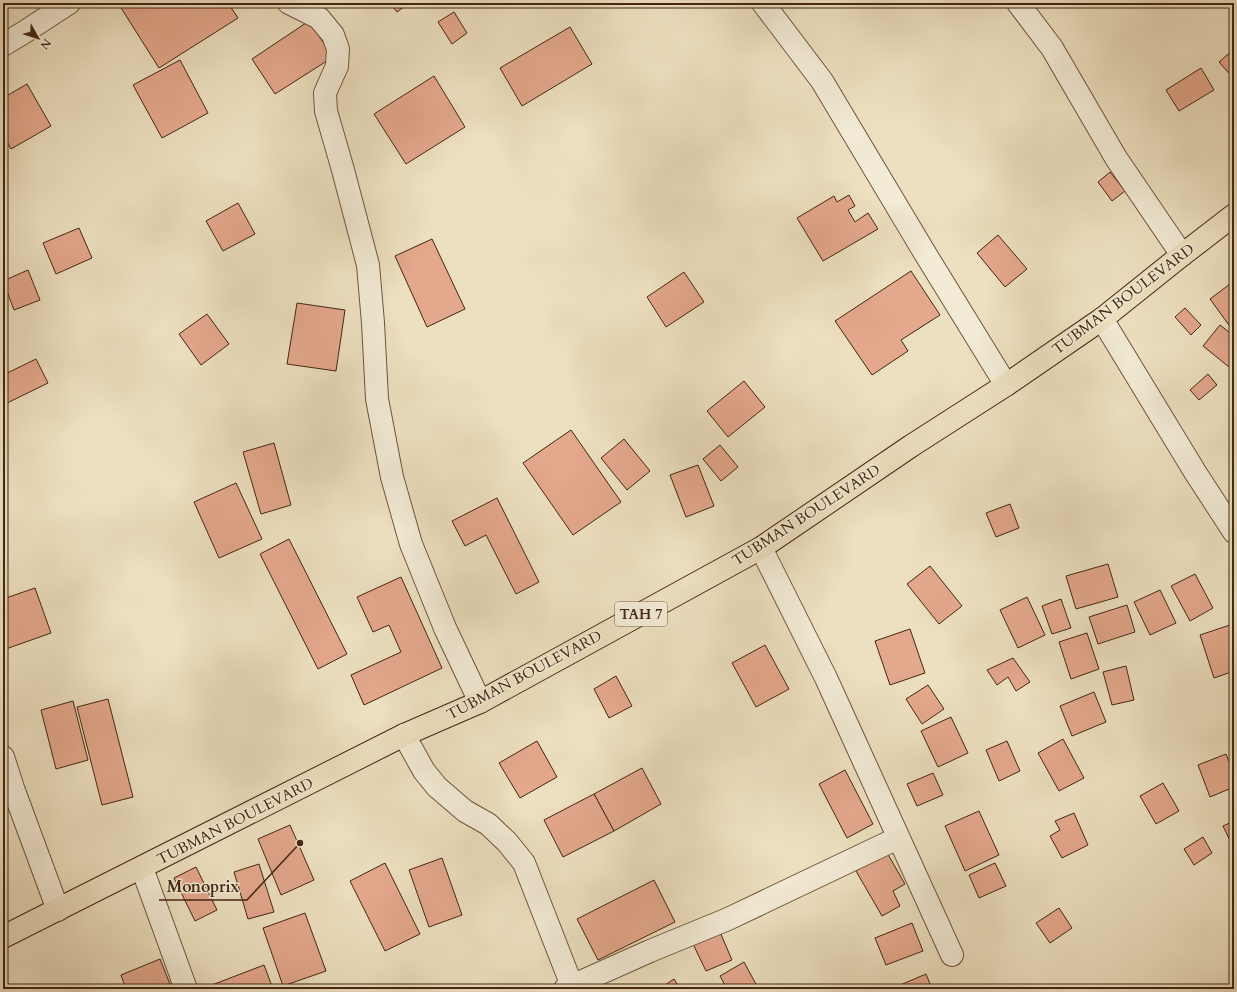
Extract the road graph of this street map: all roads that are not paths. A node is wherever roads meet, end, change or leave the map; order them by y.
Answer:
1 (69, 3) edge
2 (289, 3) edge
3 (763, 3) edge
4 (1018, 3) edge
5 (3, 45) edge
6 (1234, 215) edge
7 (1182, 255) junction
8 (1102, 319) junction
9 (1006, 385) junction
10 (1234, 532) edge
11 (761, 548) junction
12 (480, 702) junction
13 (404, 735) junction
14 (3, 757) edge
15 (898, 838) junction
16 (142, 868) junction
17 (58, 910) junction
18 (3, 937) edge
19 (952, 955) dead end
20 (568, 987) edge
21 (186, 989) edge

1 - 5 street
2 - 12 street
3 - 9 street
4 - 7 street
6 - 7 highway, TUBMAN BOULEVARD / TAH 7
7 - 8 highway, TUBMAN BOULEVARD / TAH 7
8 - 9 highway, TUBMAN BOULEVARD / TAH 7
8 - 10 street
9 - 11 highway, TUBMAN BOULEVARD / TAH 7
11 - 12 highway, TUBMAN BOULEVARD / TAH 7
11 - 15 street
12 - 13 highway, TUBMAN BOULEVARD / TAH 7
13 - 16 highway, TUBMAN BOULEVARD / TAH 7
13 - 20 street
14 - 17 street
15 - 19 street
15 - 20 street
16 - 17 highway, TUBMAN BOULEVARD / TAH 7
16 - 21 street
17 - 18 highway, TUBMAN BOULEVARD / TAH 7

